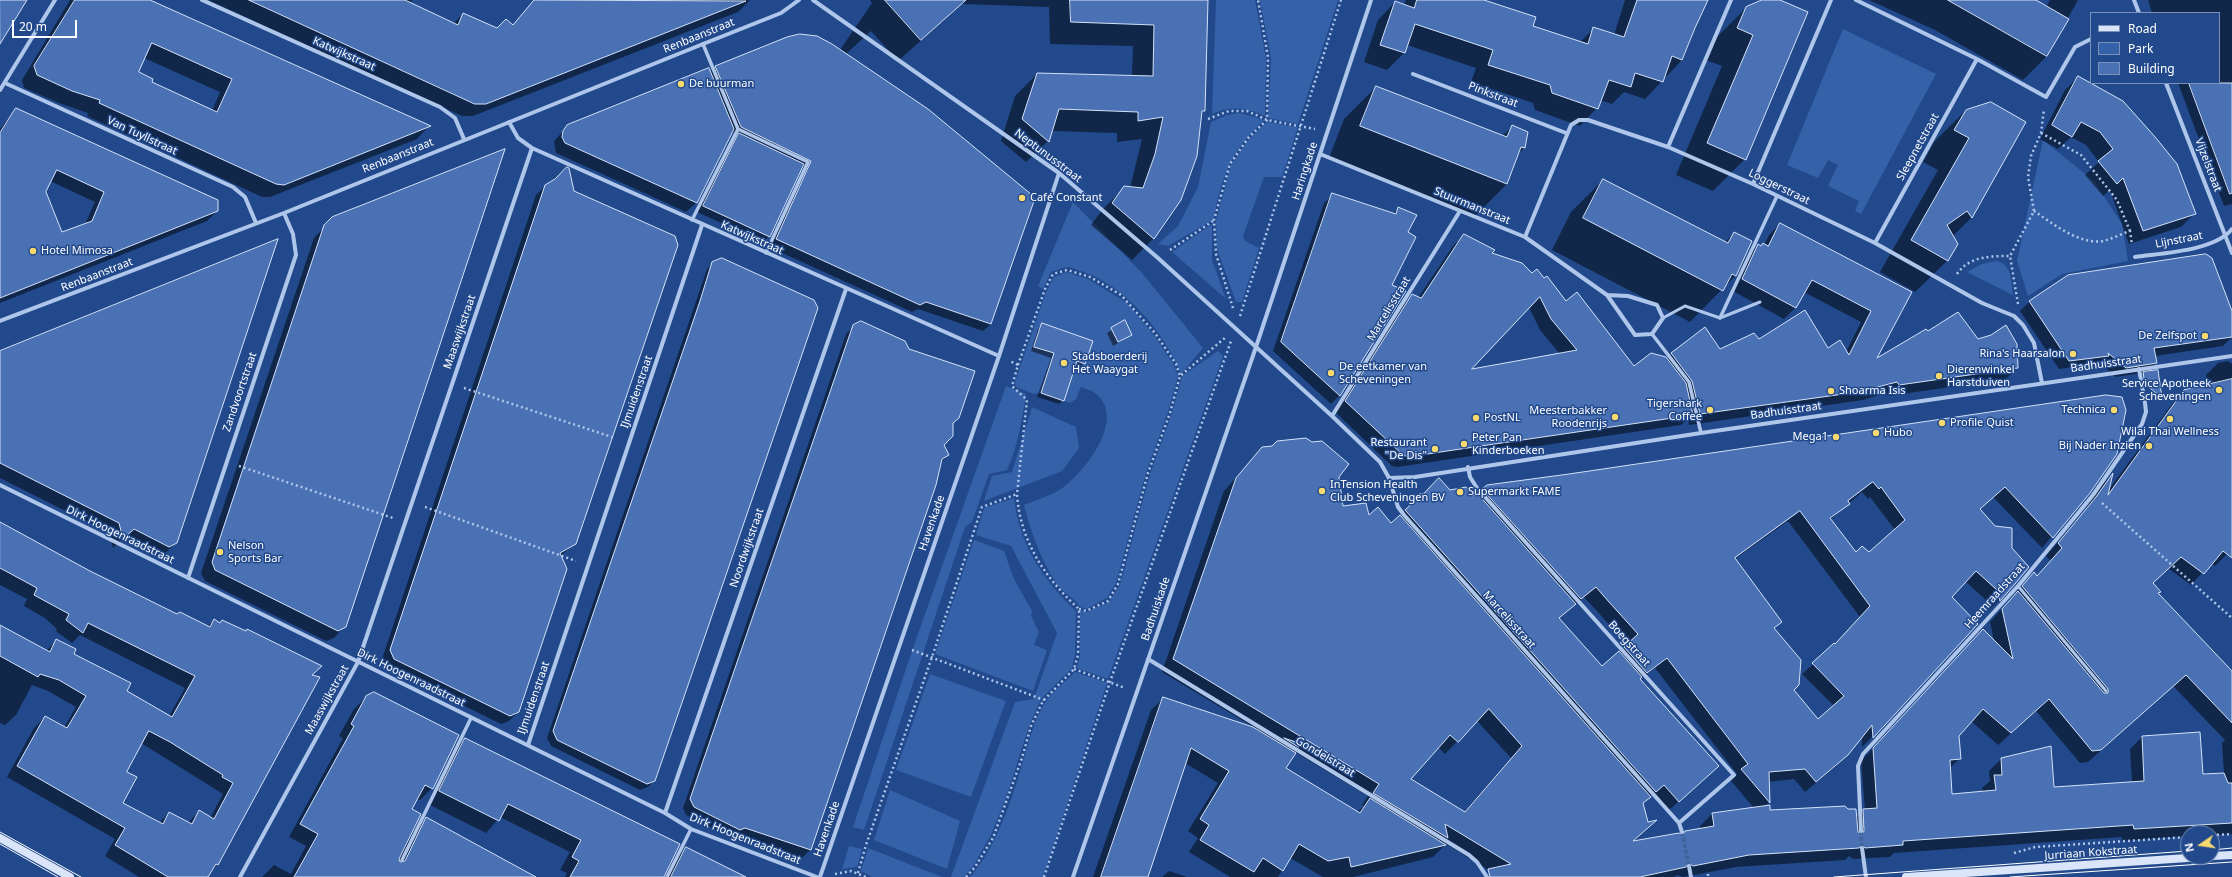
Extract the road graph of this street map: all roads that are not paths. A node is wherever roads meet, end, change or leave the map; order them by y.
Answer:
1 (55, 0) edge
2 (202, 0) edge
3 (799, 0) edge
4 (813, 0) edge
5 (1371, 0) edge
6 (1731, 0) edge
7 (1831, 0) edge
8 (1856, 0) edge
9 (2134, 0) edge
10 (2139, 12) edge
11 (2090, 40) edge
12 (703, 44) junction
13 (1977, 59) junction
14 (1413, 74) dead end
15 (4, 83) junction
16 (2166, 84) edge
17 (0, 90) edge
18 (509, 122) junction
19 (738, 129) junction
20 (1566, 134) junction
21 (464, 139) junction
22 (1668, 147) junction
23 (532, 148) junction
24 (1320, 154) junction
25 (1059, 173) junction
26 (1753, 184) junction
27 (1778, 196) junction
28 (1460, 210) junction
29 (284, 213) junction
30 (692, 221) junction
31 (256, 223) junction
32 (702, 225) junction
33 (2232, 229) edge
34 (2226, 236) junction
35 (1525, 237) junction
36 (1875, 243) junction
37 (2232, 253) edge
38 (766, 254) junction
39 (2135, 257) road end
40 (846, 289) junction
41 (1607, 295) junction
42 (1760, 302) dead end
43 (1663, 318) junction
44 (1720, 318) junction
45 (0, 321) edge
46 (1652, 334) junction
47 (1256, 347) junction
48 (999, 356) junction
49 (2232, 356) edge
50 (2139, 369) junction
51 (2042, 383) junction
52 (1332, 416) junction
53 (1701, 432) junction
54 (1468, 467) junction
55 (1390, 478) junction
56 (0, 485) edge
57 (188, 578) junction
58 (2018, 586) junction
59 (1148, 659) junction
60 (358, 662) junction
61 (2106, 691) dead end
62 (471, 718) junction
63 (528, 746) junction
64 (664, 813) junction
65 (1679, 822) junction
66 (691, 830) junction
67 (1861, 831) tunnel mouth
68 (1682, 832) tunnel mouth
69 (0, 838) edge
70 (1862, 848) tunnel mouth
71 (2232, 855) edge
72 (2220, 856) edge
73 (2180, 858) edge
74 (402, 860) dead end
75 (1689, 866) tunnel mouth
76 (70, 877) edge
77 (240, 877) edge
78 (667, 877) edge
79 (819, 877) edge
80 (1073, 877) edge
81 (1487, 877) edge
82 (1691, 877) edge
83 (1866, 877) edge
84 (1906, 877) edge

1 - 15 street
2 - 21 street, Katwijkstraat
3 - 12 street, Renbaanstraat
4 - 25 street, Neptunusstraat
5 - 24 street, Haringkade
6 - 22 street
7 - 26 street
8 - 13 street
9 - 10 street
11 - 13 street
12 - 18 street, Renbaanstraat
12 - 19 street
13 - 36 street, Sleepnetstraat
14 - 20 street, Pinkstraat
15 - 17 street
15 - 31 street, Van Tuyllstraat
16 - 34 street, Vijzelstraat
18 - 21 street, Renbaanstraat
18 - 23 street, Katwijkstraat
19 - 30 street
19 - 38 street
20 - 22 street, Loggerstraat
20 - 35 street, Loggerstraat
21 - 29 street, Renbaanstraat
22 - 26 street, Loggerstraat
23 - 30 street, Katwijkstraat
23 - 60 street, Maaswijkstraat
24 - 28 street, Stuurmanstraat
24 - 47 street, Haringkade
25 - 47 street, Neptunusstraat
25 - 48 street, Havenkade
26 - 27 street, Loggerstraat
27 - 36 street, Loggerstraat
27 - 44 street
28 - 35 street, Stuurmanstraat
28 - 52 street, Marcelisstraat
29 - 31 street, Renbaanstraat
29 - 57 street, Zandvoortstraat
30 - 32 street, Katwijkstraat
31 - 45 street, Renbaanstraat
32 - 38 street, Katwijkstraat
32 - 63 street, IJmuidenstraat
33 - 34 street
34 - 37 street, Vijzelstraat
34 - 39 street, Lijnstraat
35 - 41 street, Stuurmanstraat
36 - 51 street, Loggerstraat
38 - 40 street, Katwijkstraat
40 - 48 street, Katwijkstraat
40 - 64 street, Noordwijkstraat
41 - 43 street
41 - 46 street, Stuurmanstraat
42 - 44 lane
43 - 44 lane
43 - 46 street
46 - 53 street
47 - 52 street, Marcelisstraat
47 - 59 street, Badhuiskade
48 - 79 street, Havenkade
49 - 50 street, Badhuisstraat
50 - 51 street, Badhuisstraat
50 - 58 street, Heemraadstraat
51 - 53 street, Badhuisstraat
52 - 55 street, Marcelisstraat
53 - 54 street, Badhuisstraat
54 - 55 street, Badhuisstraat
54 - 65 street, Boegstraat
55 - 65 street, Marcelisstraat
56 - 57 street, Dirk Hoogenraadstraat
57 - 60 street, Dirk Hoogenraadstraat
58 - 61 lane
58 - 67 street, Heemraadstraat
59 - 80 street, Badhuiskade
59 - 81 street, Gondelstraat
60 - 62 street, Dirk Hoogenraadstraat
60 - 77 street, Maaswijkstraat
62 - 63 street, Dirk Hoogenraadstraat
62 - 74 street
63 - 64 street, Dirk Hoogenraadstraat
64 - 66 street, Dirk Hoogenraadstraat
65 - 68 street, Marcelisstraat
66 - 78 street
66 - 79 street, Dirk Hoogenraadstraat
69 - 76 main road
70 - 83 street
71 - 72 main road
73 - 84 main road, Jurriaan Kokstraat
75 - 82 street

